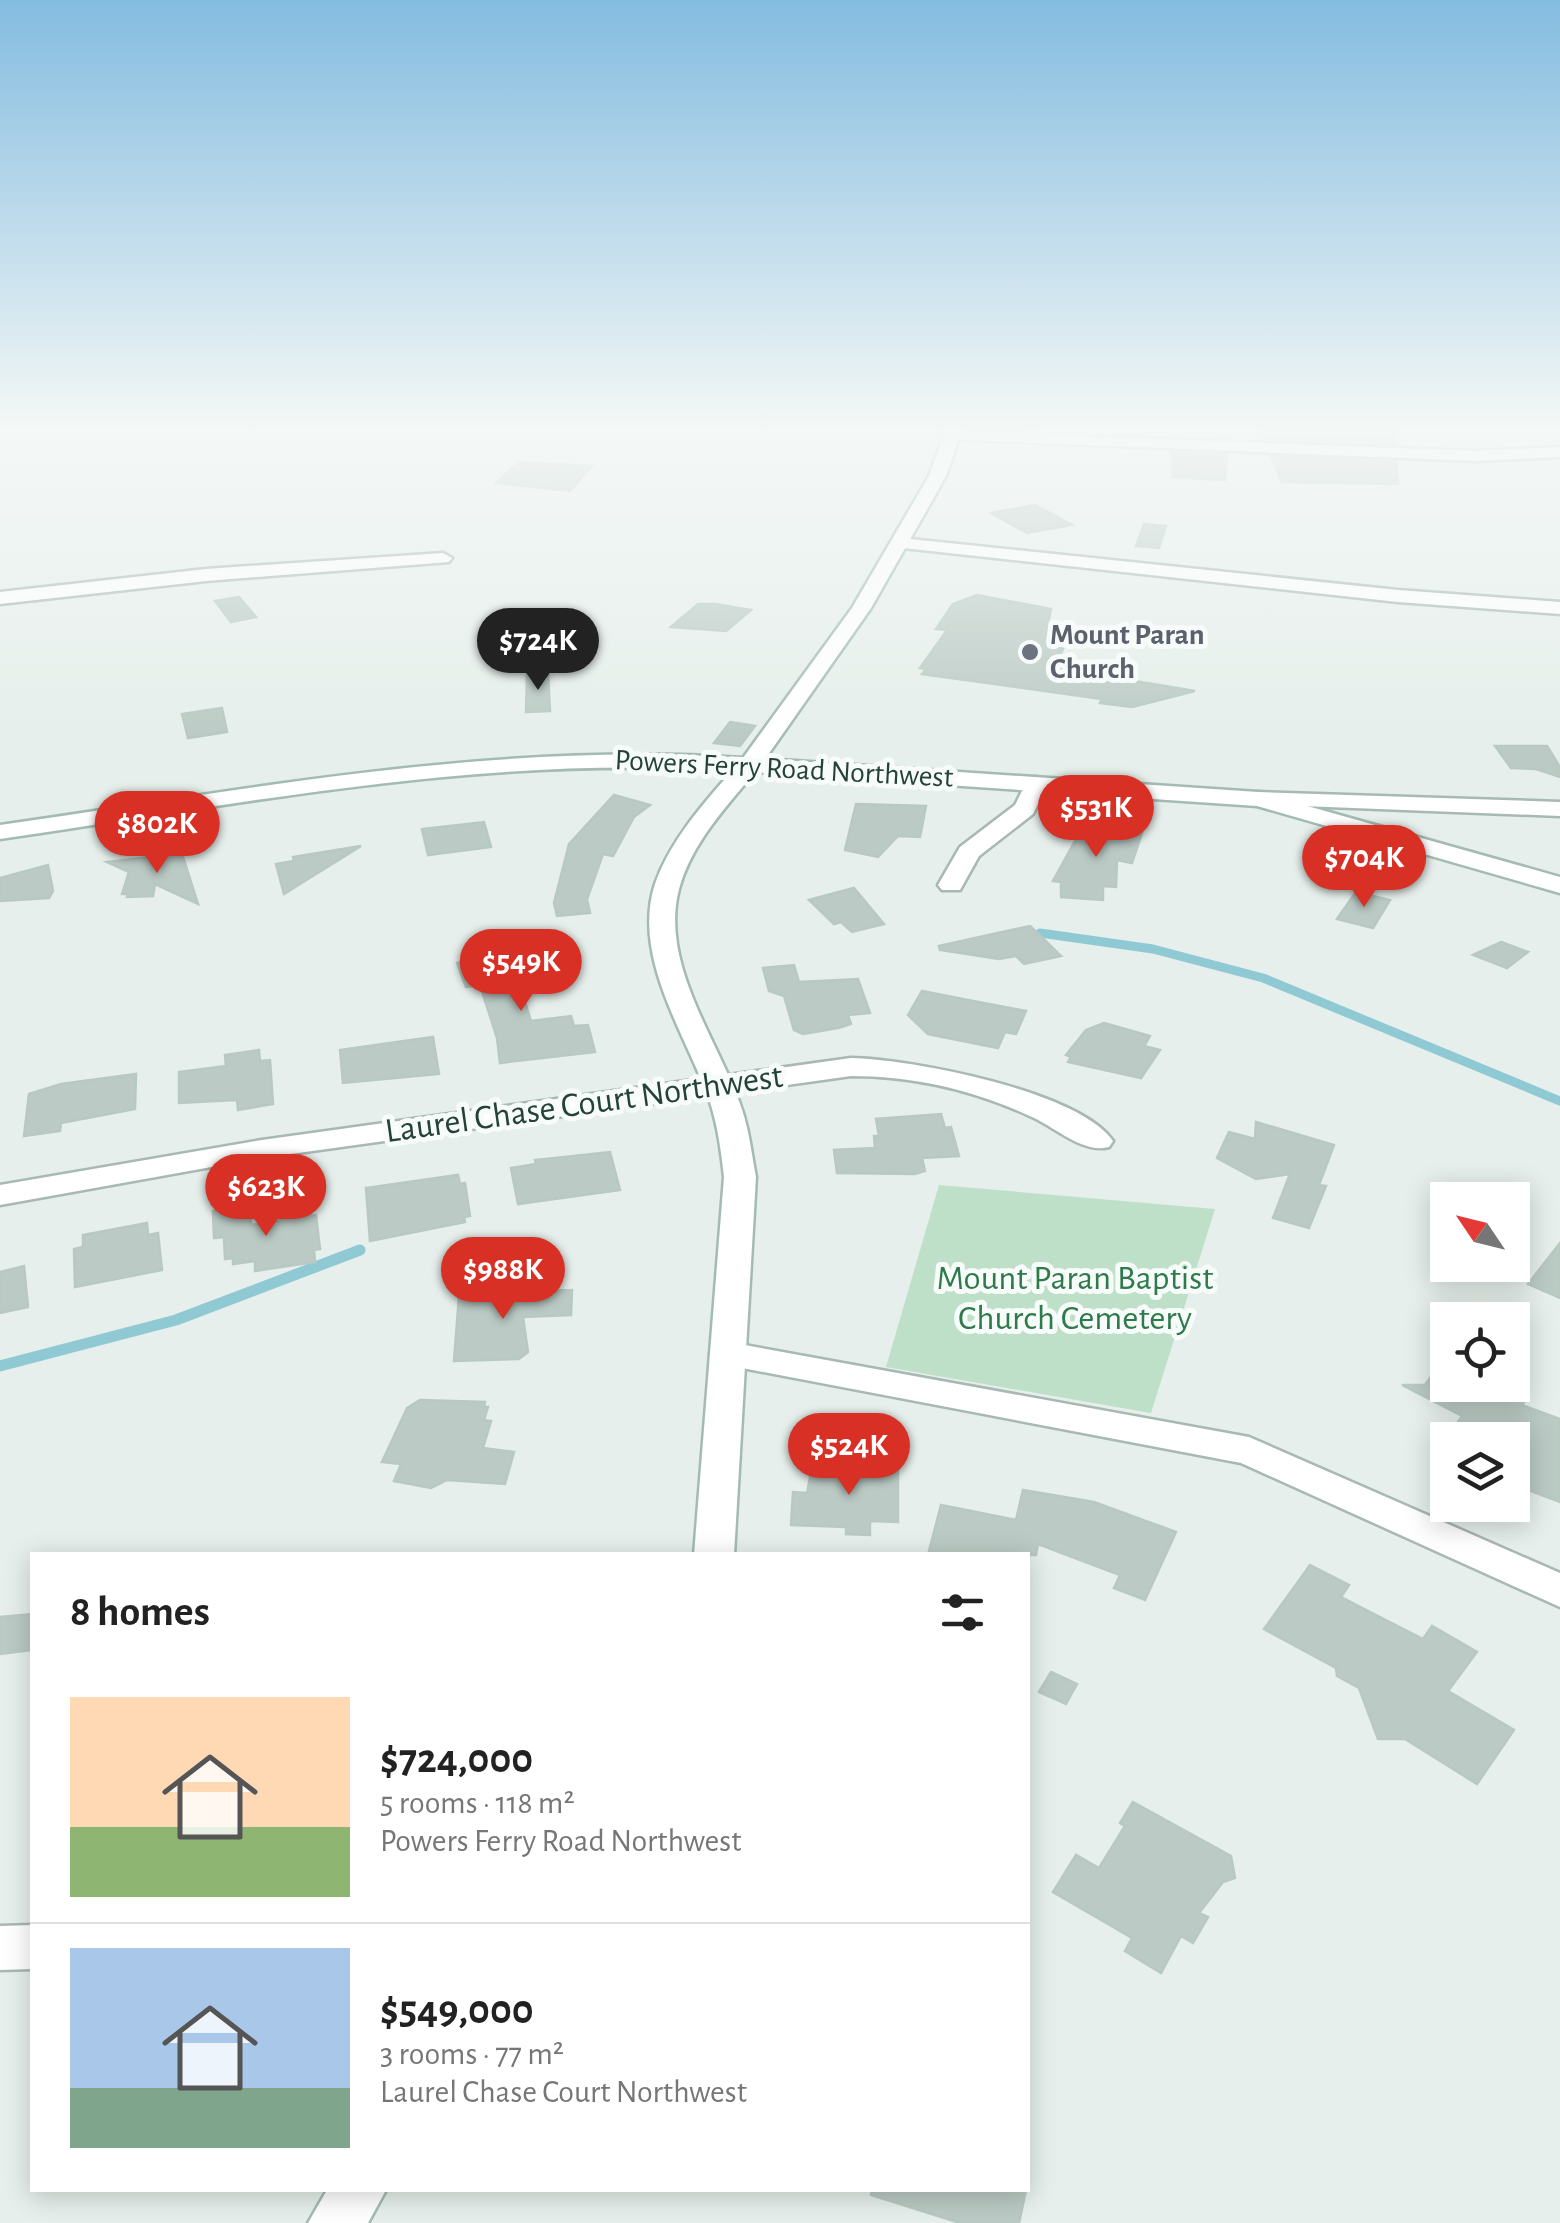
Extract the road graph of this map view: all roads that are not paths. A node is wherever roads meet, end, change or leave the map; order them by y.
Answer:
1 (904, 533) edge
2 (900, 542) junction
3 (442, 558) dead end
4 (0, 598) edge
5 (1560, 608) edge
6 (749, 764) junction
7 (1036, 784) junction
8 (1258, 799) junction
9 (1560, 810) edge
10 (0, 832) edge
11 (951, 885) dead end
12 (1560, 885) edge
13 (718, 1087) junction
14 (1098, 1141) dead end
15 (0, 1194) edge
16 (728, 1354) junction
17 (714, 1552) edge
18 (1560, 1591) edge
19 (30, 1947) edge
20 (0, 1948) edge
21 (358, 2192) edge
22 (335, 2223) edge

1 - 2 street
2 - 5 street
2 - 6 street
3 - 4 street
6 - 7 street, Powers Ferry Road Northwest
6 - 10 street, Powers Ferry Road Northwest
6 - 13 street
7 - 8 street, Powers Ferry Road Northwest
7 - 11 street
8 - 9 street
8 - 12 street, Powers Ferry Road Northwest
13 - 14 street, Laurel Chase Court Northwest
13 - 15 street, Laurel Chase Court Northwest
13 - 16 street
16 - 17 street
16 - 18 street
19 - 20 street
21 - 22 street

